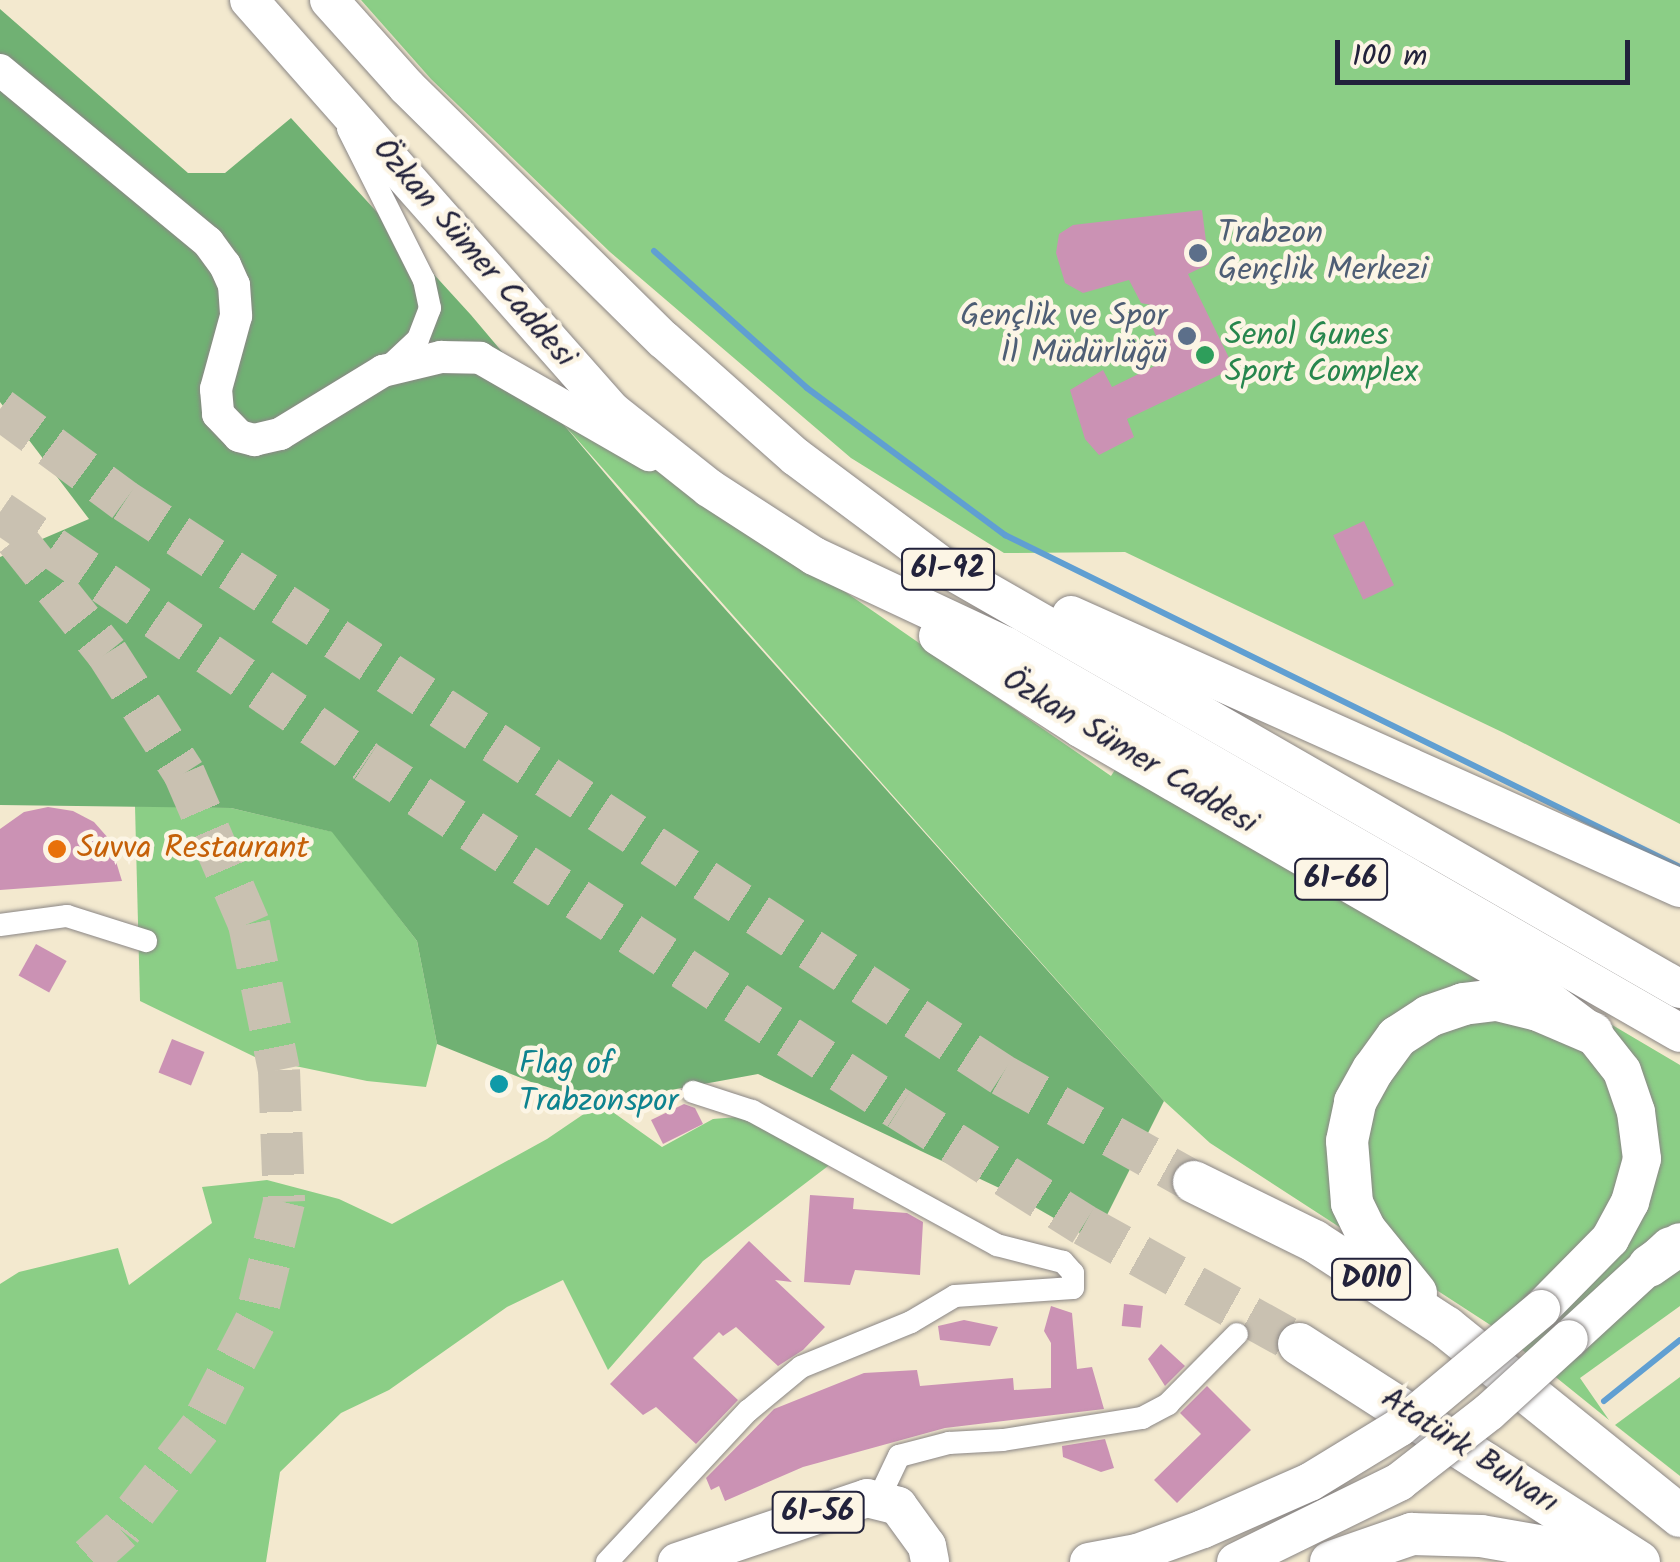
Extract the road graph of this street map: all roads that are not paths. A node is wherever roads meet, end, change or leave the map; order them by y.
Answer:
1 (248, 0) edge
2 (328, 0) edge
3 (0, 70) edge
4 (324, 82) junction
5 (383, 371) junction
6 (796, 456) junction
7 (710, 488) junction
8 (814, 556) junction
9 (1669, 882) edge
10 (0, 925) edge
11 (146, 941) dead end
12 (1680, 989) edge
13 (1592, 1033) junction
14 (1680, 1033) edge
15 (693, 1092) dead end
16 (1194, 1182) tunnel mouth
17 (1670, 1249) edge
18 (1446, 1328) junction
19 (1237, 1334) dead end
20 (1299, 1344) tunnel mouth
21 (878, 1500) junction
22 (1678, 1514) edge
23 (607, 1562) edge
24 (677, 1562) edge
25 (930, 1562) edge
26 (1089, 1562) edge
27 (1236, 1562) edge
28 (1331, 1562) edge
29 (1585, 1562) edge
30 (1638, 1562) edge

1 - 4 main road, Özkan Sümer Caddesi / 61-92
2 - 6 main road, Özkan Sümer Caddesi / 61-92
3 - 5 street
4 - 5 street
4 - 7 main road, Özkan Sümer Caddesi / 61-92
5 - 7 street
6 - 9 main road, Özkan Sümer Caddesi / 61-92
6 - 12 main road, Özkan Sümer Caddesi / 61-92
7 - 8 main road, Özkan Sümer Caddesi / 61-92
8 - 13 main road, Özkan Sümer Caddesi / 61-66
8 - 14 main road, Özkan Sümer Caddesi / 61-92
10 - 11 street
13 - 18 highway
13 - 26 main road, Özkan Sümer Caddesi / 61-66, bridge
15 - 23 street
16 - 18 highway, D010
17 - 27 main road, bridge
18 - 22 highway, D010
19 - 21 street
20 - 30 highway, Atatürk Bulvarı
21 - 24 main road, 61-56
21 - 25 main road, 61-56
28 - 29 highway

